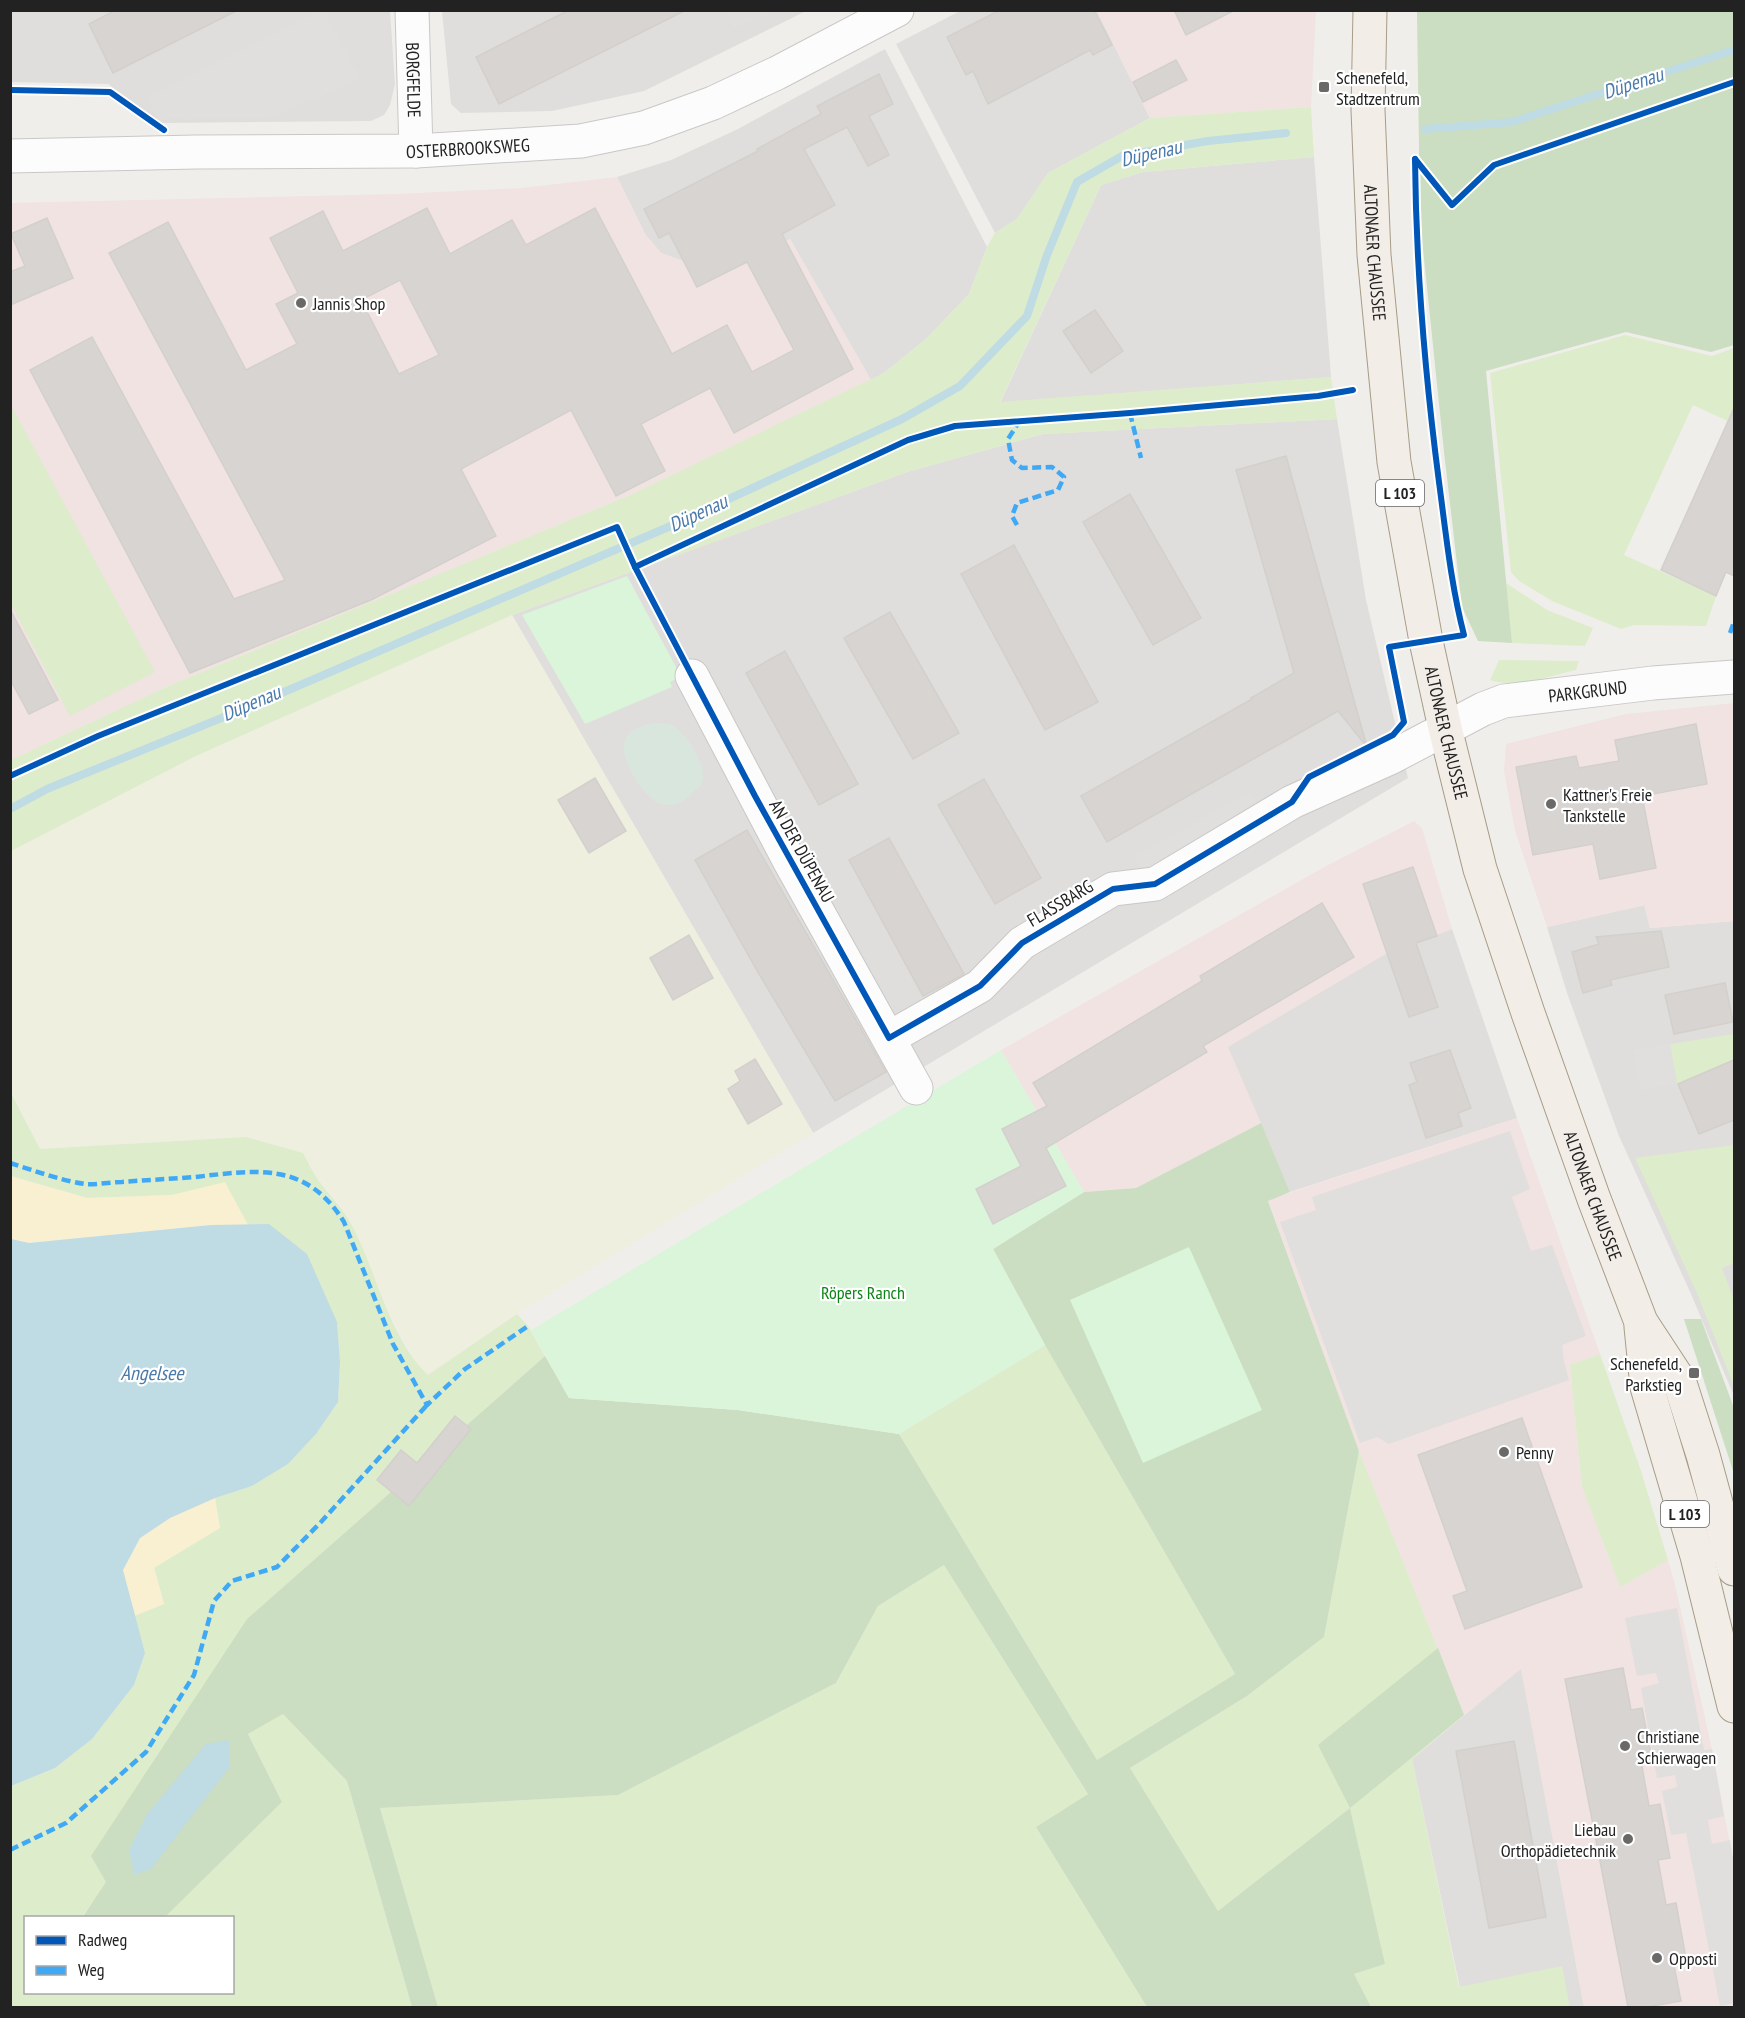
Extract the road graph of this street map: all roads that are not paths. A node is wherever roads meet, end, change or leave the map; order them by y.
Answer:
1 (412, 10) edge
2 (897, 10) edge
3 (1370, 10) edge
4 (416, 151) junction
5 (10, 156) edge
6 (692, 676) dead end
7 (1734, 677) edge
8 (1445, 728) junction
9 (889, 1038) junction
10 (916, 1088) dead end
11 (1641, 1322) junction
12 (1734, 1569) edge
13 (1734, 1706) edge

1 - 4 street, BORGFELDE
2 - 4 street, OSTERBROOKSWEG
3 - 8 main road, ALTONAER CHAUSSEE / L 103
4 - 5 street, OSTERBROOKSWEG
6 - 9 street, AN DER DÜPENAU
7 - 8 street, PARKGRUND
8 - 9 street, FLASSBARG
8 - 11 main road, ALTONAER CHAUSSEE / L 103
9 - 10 street
11 - 12 main road, ALTONAER CHAUSSEE / L 103
11 - 13 main road, ALTONAER CHAUSSEE / L 103

